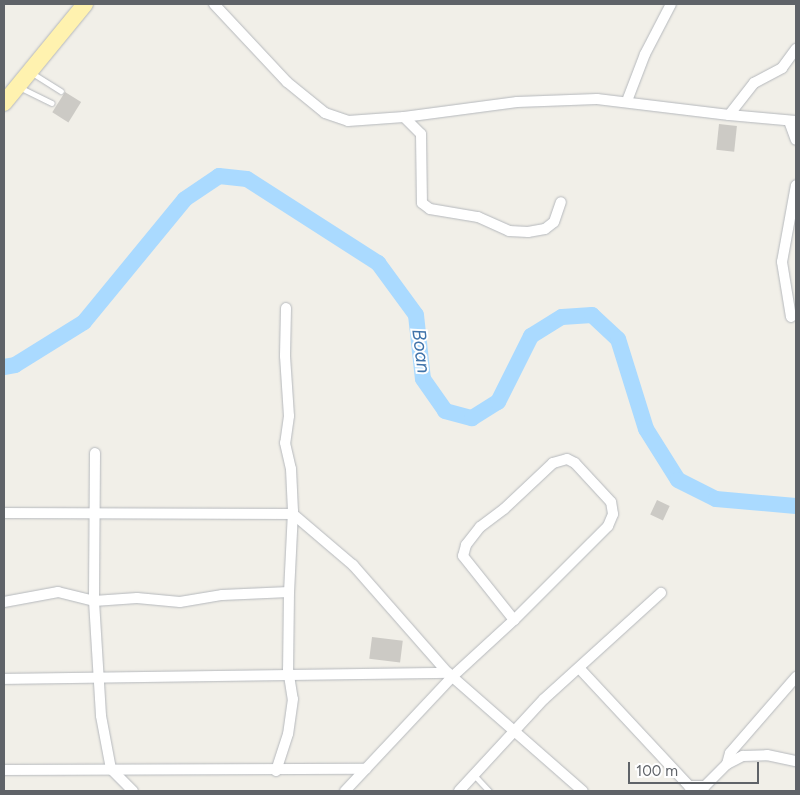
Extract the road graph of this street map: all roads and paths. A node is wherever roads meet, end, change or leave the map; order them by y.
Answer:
1 (85, 4) edge
2 (214, 4) edge
3 (671, 4) edge
4 (796, 49) edge
5 (32, 73) junction
6 (20, 87) junction
7 (61, 91) dead end
8 (627, 101) junction
9 (4, 103) edge
10 (52, 103) dead end
11 (730, 115) junction
12 (404, 117) junction
13 (792, 121) edge
14 (796, 140) edge
15 (796, 185) edge
16 (561, 202) dead end
17 (286, 308) dead end
18 (791, 318) dead end
19 (96, 453) dead end
20 (4, 513) edge
21 (97, 514) junction
22 (293, 514) junction
23 (289, 592) junction
24 (661, 593) dead end
25 (94, 601) junction
26 (4, 602) edge
27 (514, 620) junction
28 (580, 669) junction
29 (451, 675) junction
30 (291, 676) junction
31 (796, 677) edge
32 (4, 679) edge
33 (99, 679) junction
34 (513, 732) junction
35 (796, 761) edge
36 (728, 764) junction
37 (111, 769) junction
38 (366, 769) junction
39 (4, 770) edge
40 (276, 771) junction
41 (475, 776) junction
42 (133, 791) edge
43 (345, 791) edge
44 (459, 791) edge
45 (489, 791) edge
46 (583, 791) edge

1 - 5 main road
2 - 12 street
3 - 8 street
4 - 11 street
5 - 6 main road
5 - 7 lane
6 - 9 main road
6 - 10 lane
8 - 11 street
8 - 12 street
11 - 13 street
12 - 16 street
13 - 14 street
15 - 18 street
17 - 22 street
19 - 21 street
20 - 21 street
21 - 22 street
21 - 25 street
22 - 23 street
22 - 29 street
23 - 25 street
23 - 30 street
24 - 28 street
25 - 26 street
25 - 33 street
27 - 27 street
27 - 29 street
28 - 34 street
28 - 36 street
29 - 30 street
29 - 34 street
29 - 38 street
30 - 33 street
30 - 40 street
31 - 36 street
32 - 33 street
33 - 37 street
34 - 41 street
34 - 46 street
35 - 36 street
37 - 39 street
37 - 40 street
37 - 42 street
38 - 40 street
38 - 43 street
41 - 44 street
41 - 45 lane

